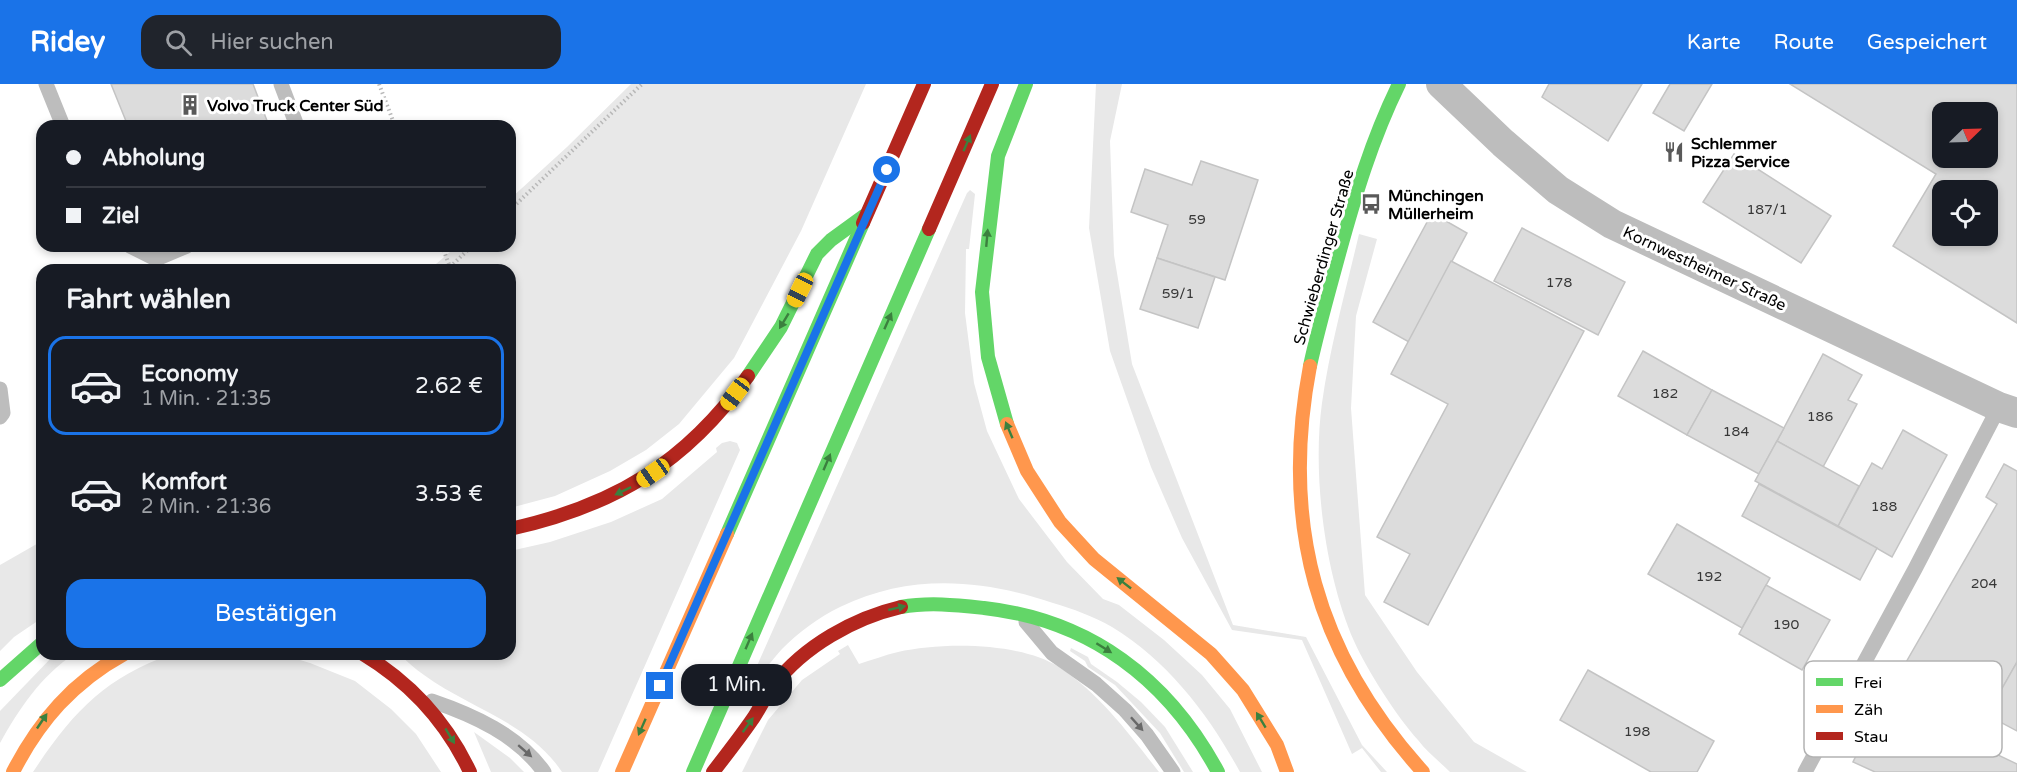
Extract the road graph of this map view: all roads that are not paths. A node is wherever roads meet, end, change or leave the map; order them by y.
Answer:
1 (45, 84) edge
2 (281, 84) edge
3 (924, 84) edge
4 (992, 84) edge
5 (1026, 84) edge
6 (1399, 84) edge
7 (1441, 84) edge
8 (60, 120) edge
9 (295, 120) edge
10 (868, 212) junction
11 (142, 252) edge
12 (173, 252) edge
13 (0, 389) edge
14 (2008, 410) edge
15 (0, 417) edge
16 (516, 529) edge
17 (1018, 613) junction
18 (36, 648) edge
19 (112, 660) edge
20 (374, 660) edge
21 (1865, 661) edge
22 (0, 680) edge
23 (418, 695) junction
24 (1812, 757) edge
25 (13, 772) edge
26 (470, 772) edge
27 (544, 772) edge
28 (622, 772) edge
29 (693, 772) edge
30 (713, 772) edge
31 (1173, 772) edge
32 (1218, 772) edge
33 (1287, 772) edge
34 (1423, 772) edge
35 (1804, 772) edge

1 - 8 lane
2 - 9 lane
3 - 10 main road
29 -> 4 main road
33 -> 5 main road
6 - 34 main road, Schwieberdinger Straße
7 - 14 street, Kornwestheimer Straße
10 -> 16 main road
10 -> 28 main road
11 - 12 lane
13 - 15 lane
14 - 21 lane, Kornwestheimer Straße
30 -> 17 main road
17 -> 31 lane
17 -> 32 main road
18 - 22 main road
25 -> 19 main road
20 - 23 main road
23 -> 26 main road
23 -> 27 lane
24 - 35 lane, Kornwestheimer Straße

